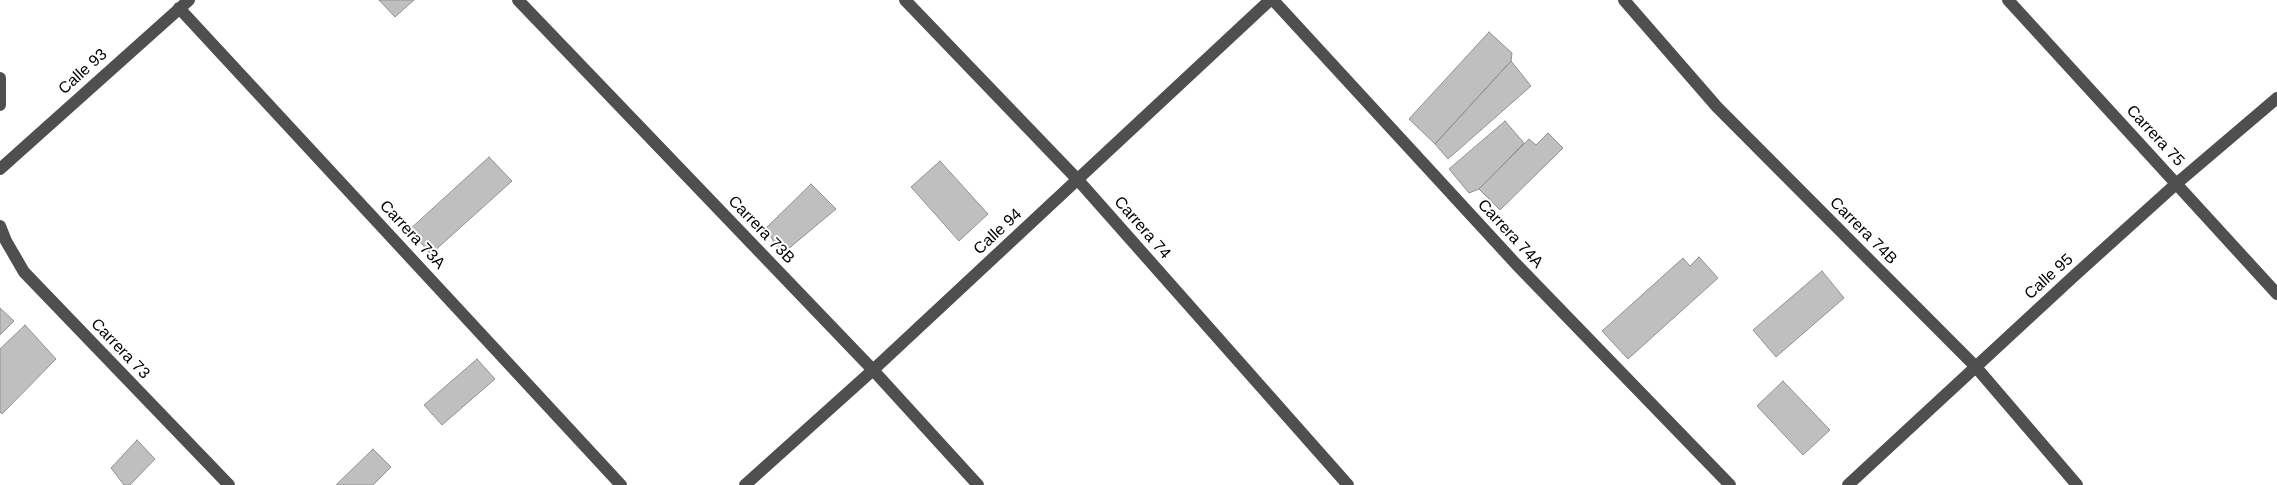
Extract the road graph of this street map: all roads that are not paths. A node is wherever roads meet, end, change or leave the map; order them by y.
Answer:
1 (518, 0) edge
2 (905, 0) edge
3 (1272, 0) edge
4 (1624, 0) edge
5 (2008, 0) edge
6 (184, 4) edge
7 (0, 78) edge
8 (2277, 98) edge
9 (0, 105) edge
10 (0, 169) edge
11 (1078, 180) junction
12 (2176, 184) junction
13 (0, 226) edge
14 (2277, 294) edge
15 (1975, 366) junction
16 (873, 370) junction
17 (229, 485) edge
18 (621, 485) edge
19 (745, 485) edge
20 (978, 485) edge
21 (1348, 485) edge
22 (1730, 485) edge
23 (1848, 485) edge
24 (2077, 485) edge

1 - 16 street, Carrera 73B
2 - 11 street, Carrera 74
3 - 11 street, Calle 94
3 - 22 street, Carrera 74A
4 - 15 street, Carrera 74B
5 - 12 street, Carrera 75
6 - 10 street, Calle 93
6 - 18 street, Carrera 73A
7 - 9 street
8 - 12 street, Calle 95
11 - 16 street, Calle 94
11 - 21 street, Carrera 74
12 - 14 street, Carrera 75
12 - 15 street, Calle 95
13 - 17 street, Carrera 73
15 - 23 street, Calle 95
15 - 24 street, Carrera 74B
16 - 19 street, Calle 94
16 - 20 street, Carrera 73B

